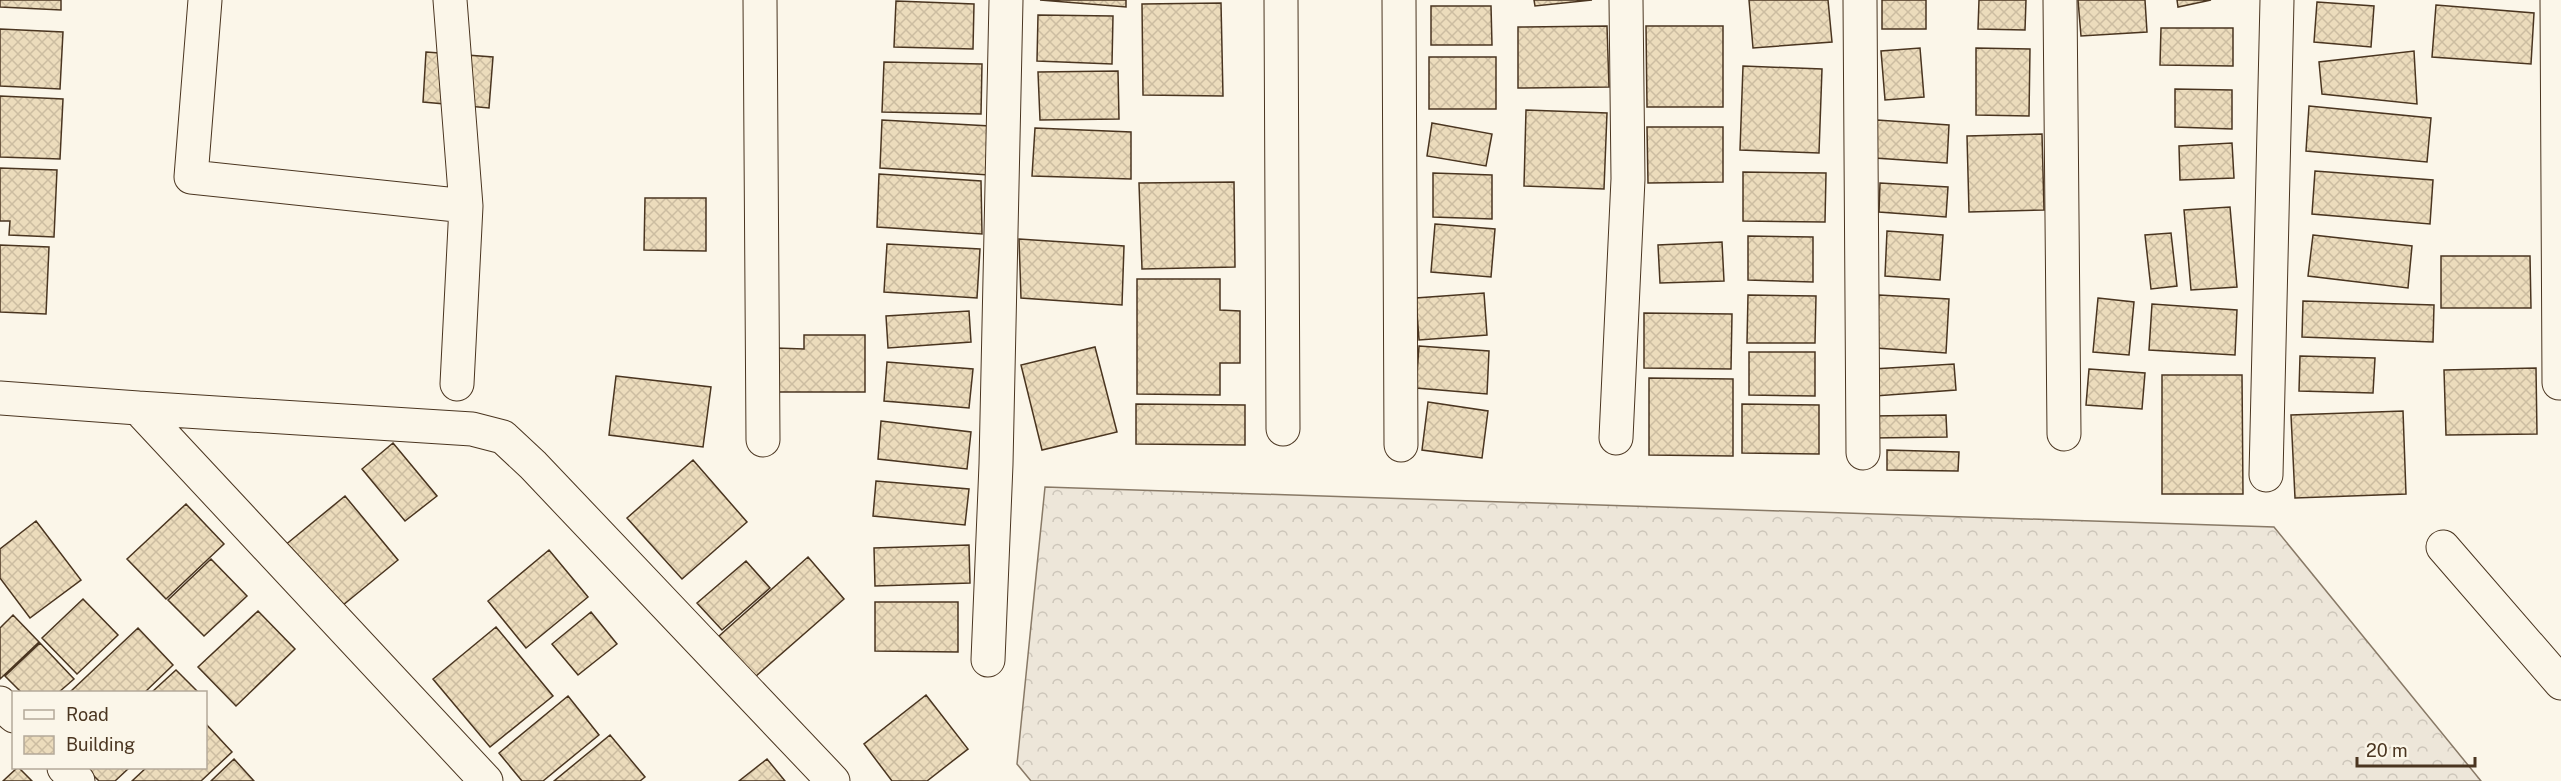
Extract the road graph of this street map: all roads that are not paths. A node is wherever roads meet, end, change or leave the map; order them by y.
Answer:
1 (205, 0) edge
2 (450, 0) edge
3 (760, 0) edge
4 (1006, 0) edge
5 (1281, 0) edge
6 (1399, 0) edge
7 (1626, 0) edge
8 (1860, 0) edge
9 (2060, 0) edge
10 (2277, 0) edge
11 (2557, 0) edge
12 (466, 206) junction
13 (2559, 382) dead end
14 (457, 384) dead end
15 (0, 398) edge
16 (138, 408) junction
17 (1283, 429) dead end
18 (2064, 434) dead end
19 (1617, 438) dead end
20 (763, 440) dead end
21 (1401, 445) dead end
22 (1863, 453) dead end
23 (2266, 475) dead end
24 (2443, 547) dead end
25 (988, 660) dead end
26 (2561, 683) edge
27 (0, 703) edge
28 (12, 714) edge
29 (65, 769) edge
30 (78, 781) edge
31 (486, 781) edge
32 (833, 781) edge

1 - 12 street
2 - 12 street
3 - 20 street
4 - 25 street
5 - 17 street
6 - 21 street
7 - 19 street
8 - 22 street
9 - 18 street
10 - 23 street
11 - 13 street
12 - 14 street
15 - 16 street
16 - 31 street
16 - 32 street
24 - 26 street
27 - 28 street
29 - 30 street

